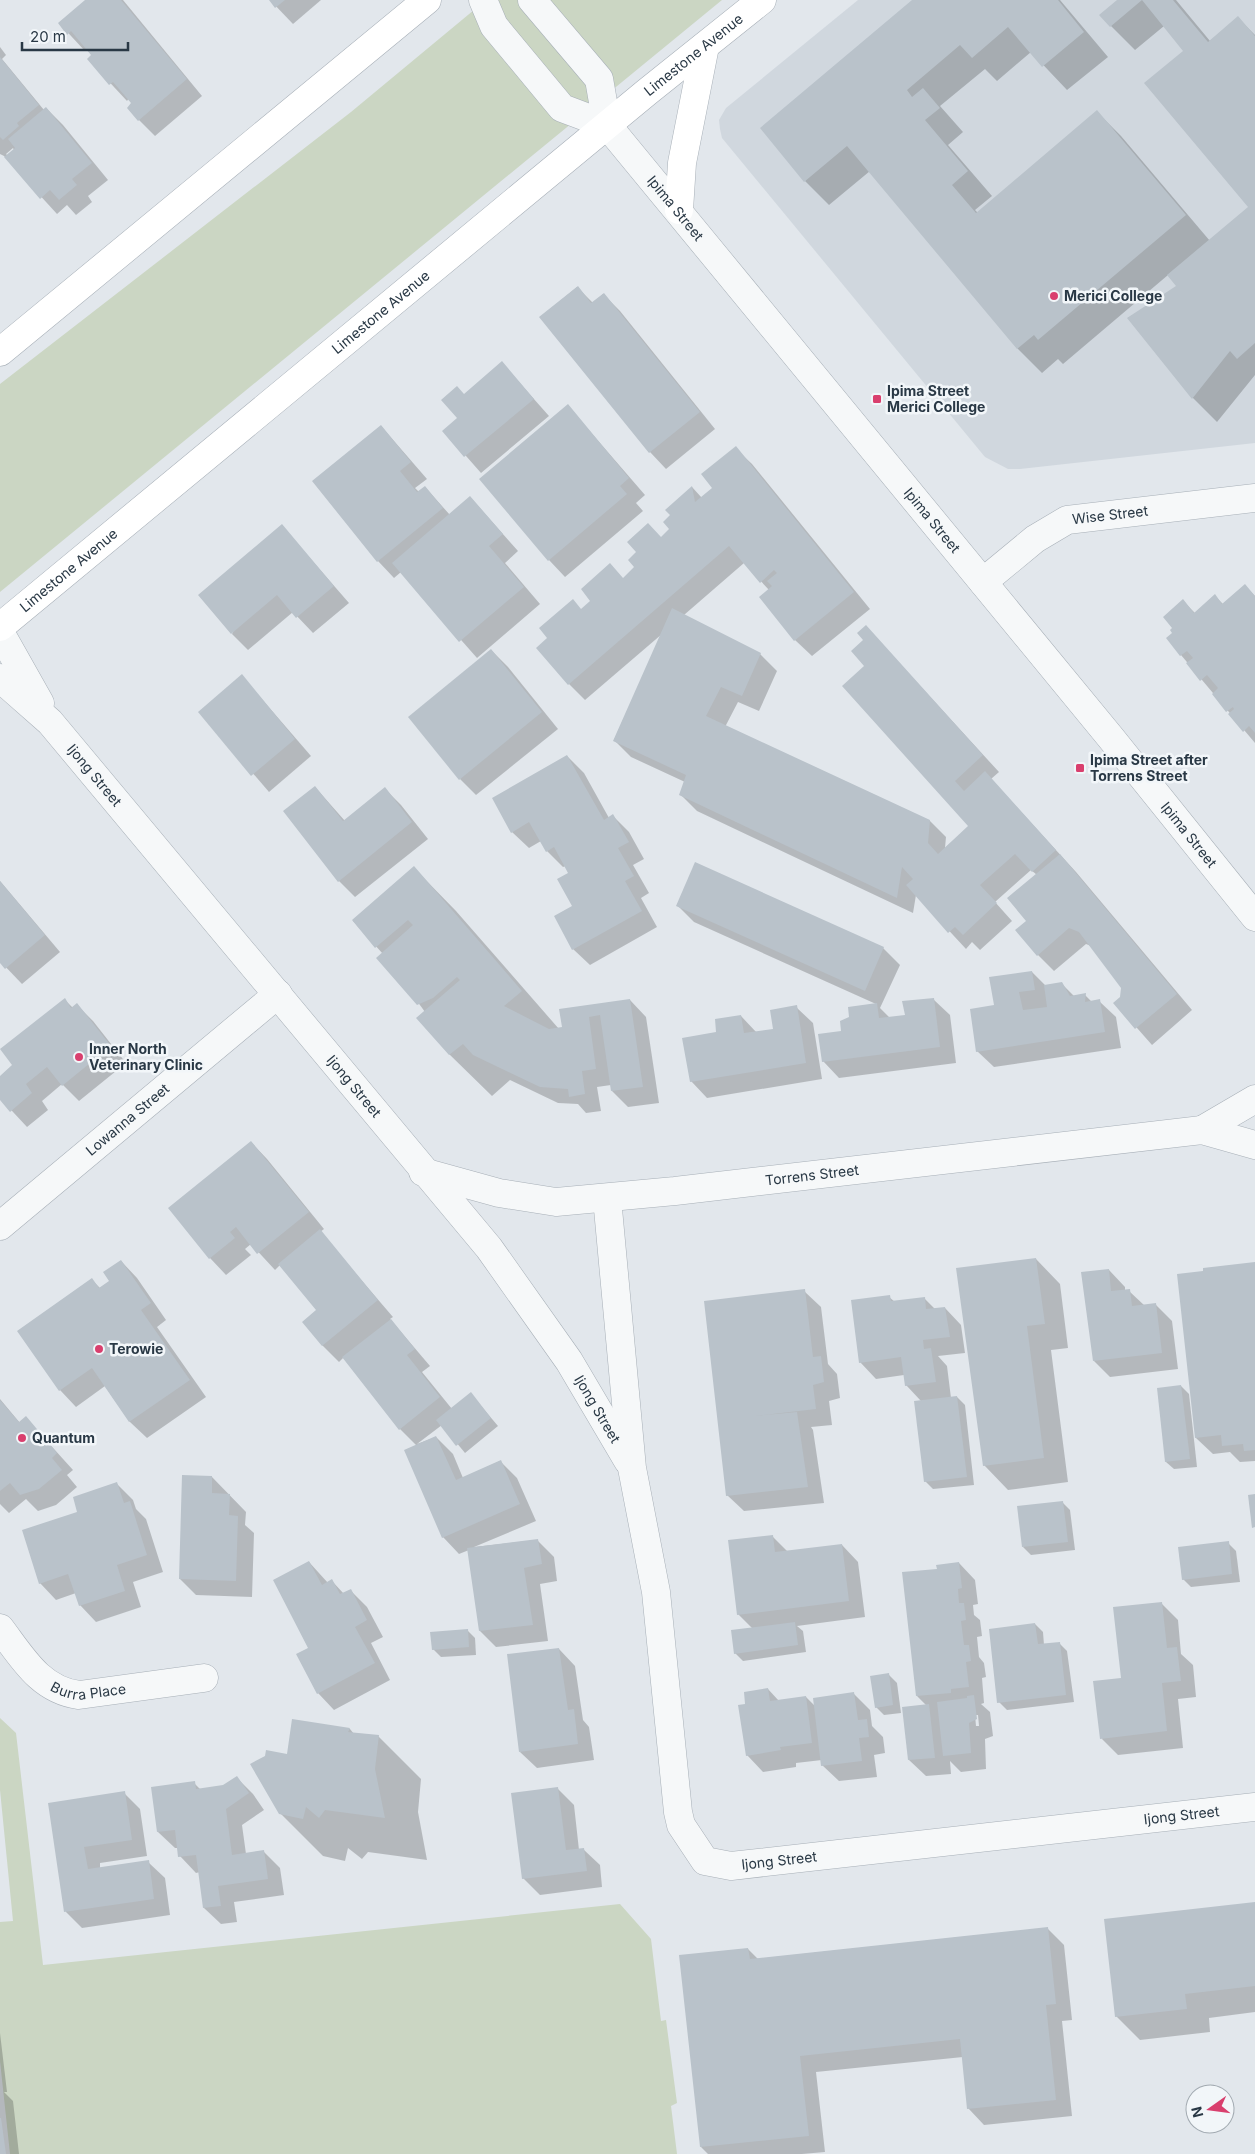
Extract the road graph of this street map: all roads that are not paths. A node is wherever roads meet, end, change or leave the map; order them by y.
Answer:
1 (427, 0) edge
2 (483, 0) edge
3 (532, 0) edge
4 (762, 0) edge
5 (706, 46) junction
6 (607, 125) junction
7 (679, 210) junction
8 (0, 352) edge
9 (1255, 498) edge
10 (983, 582) junction
11 (0, 627) edge
12 (0, 632) edge
13 (0, 678) edge
14 (50, 722) junction
15 (1255, 917) edge
16 (278, 994) junction
17 (1255, 1099) edge
18 (1202, 1130) junction
19 (1255, 1145) edge
20 (423, 1172) junction
21 (607, 1198) junction
22 (0, 1226) edge
23 (632, 1468) junction
24 (0, 1628) edge
25 (204, 1678) dead end
26 (1255, 1807) edge

1 - 8 main road
2 - 6 street, Ipima Street
3 - 6 street
4 - 5 main road, Limestone Avenue
5 - 6 main road, Limestone Avenue
5 - 7 main road
6 - 7 street, Ipima Street
6 - 11 main road, Limestone Avenue
7 - 10 street, Ipima Street
9 - 10 street, Wise Street
10 - 15 street, Ipima Street
12 - 14 street, Ijong Street
13 - 14 street, Ijong Street
14 - 16 street, Ijong Street
16 - 20 street, Ijong Street
16 - 22 street, Lowanna Street
17 - 18 street, Torrens Street
18 - 19 street, Torrens Street
18 - 21 street, Torrens Street
20 - 21 street, Torrens Street
20 - 23 street, Ijong Street
21 - 23 street, Ijong Street
23 - 26 street, Ijong Street
24 - 25 street, Burra Place

